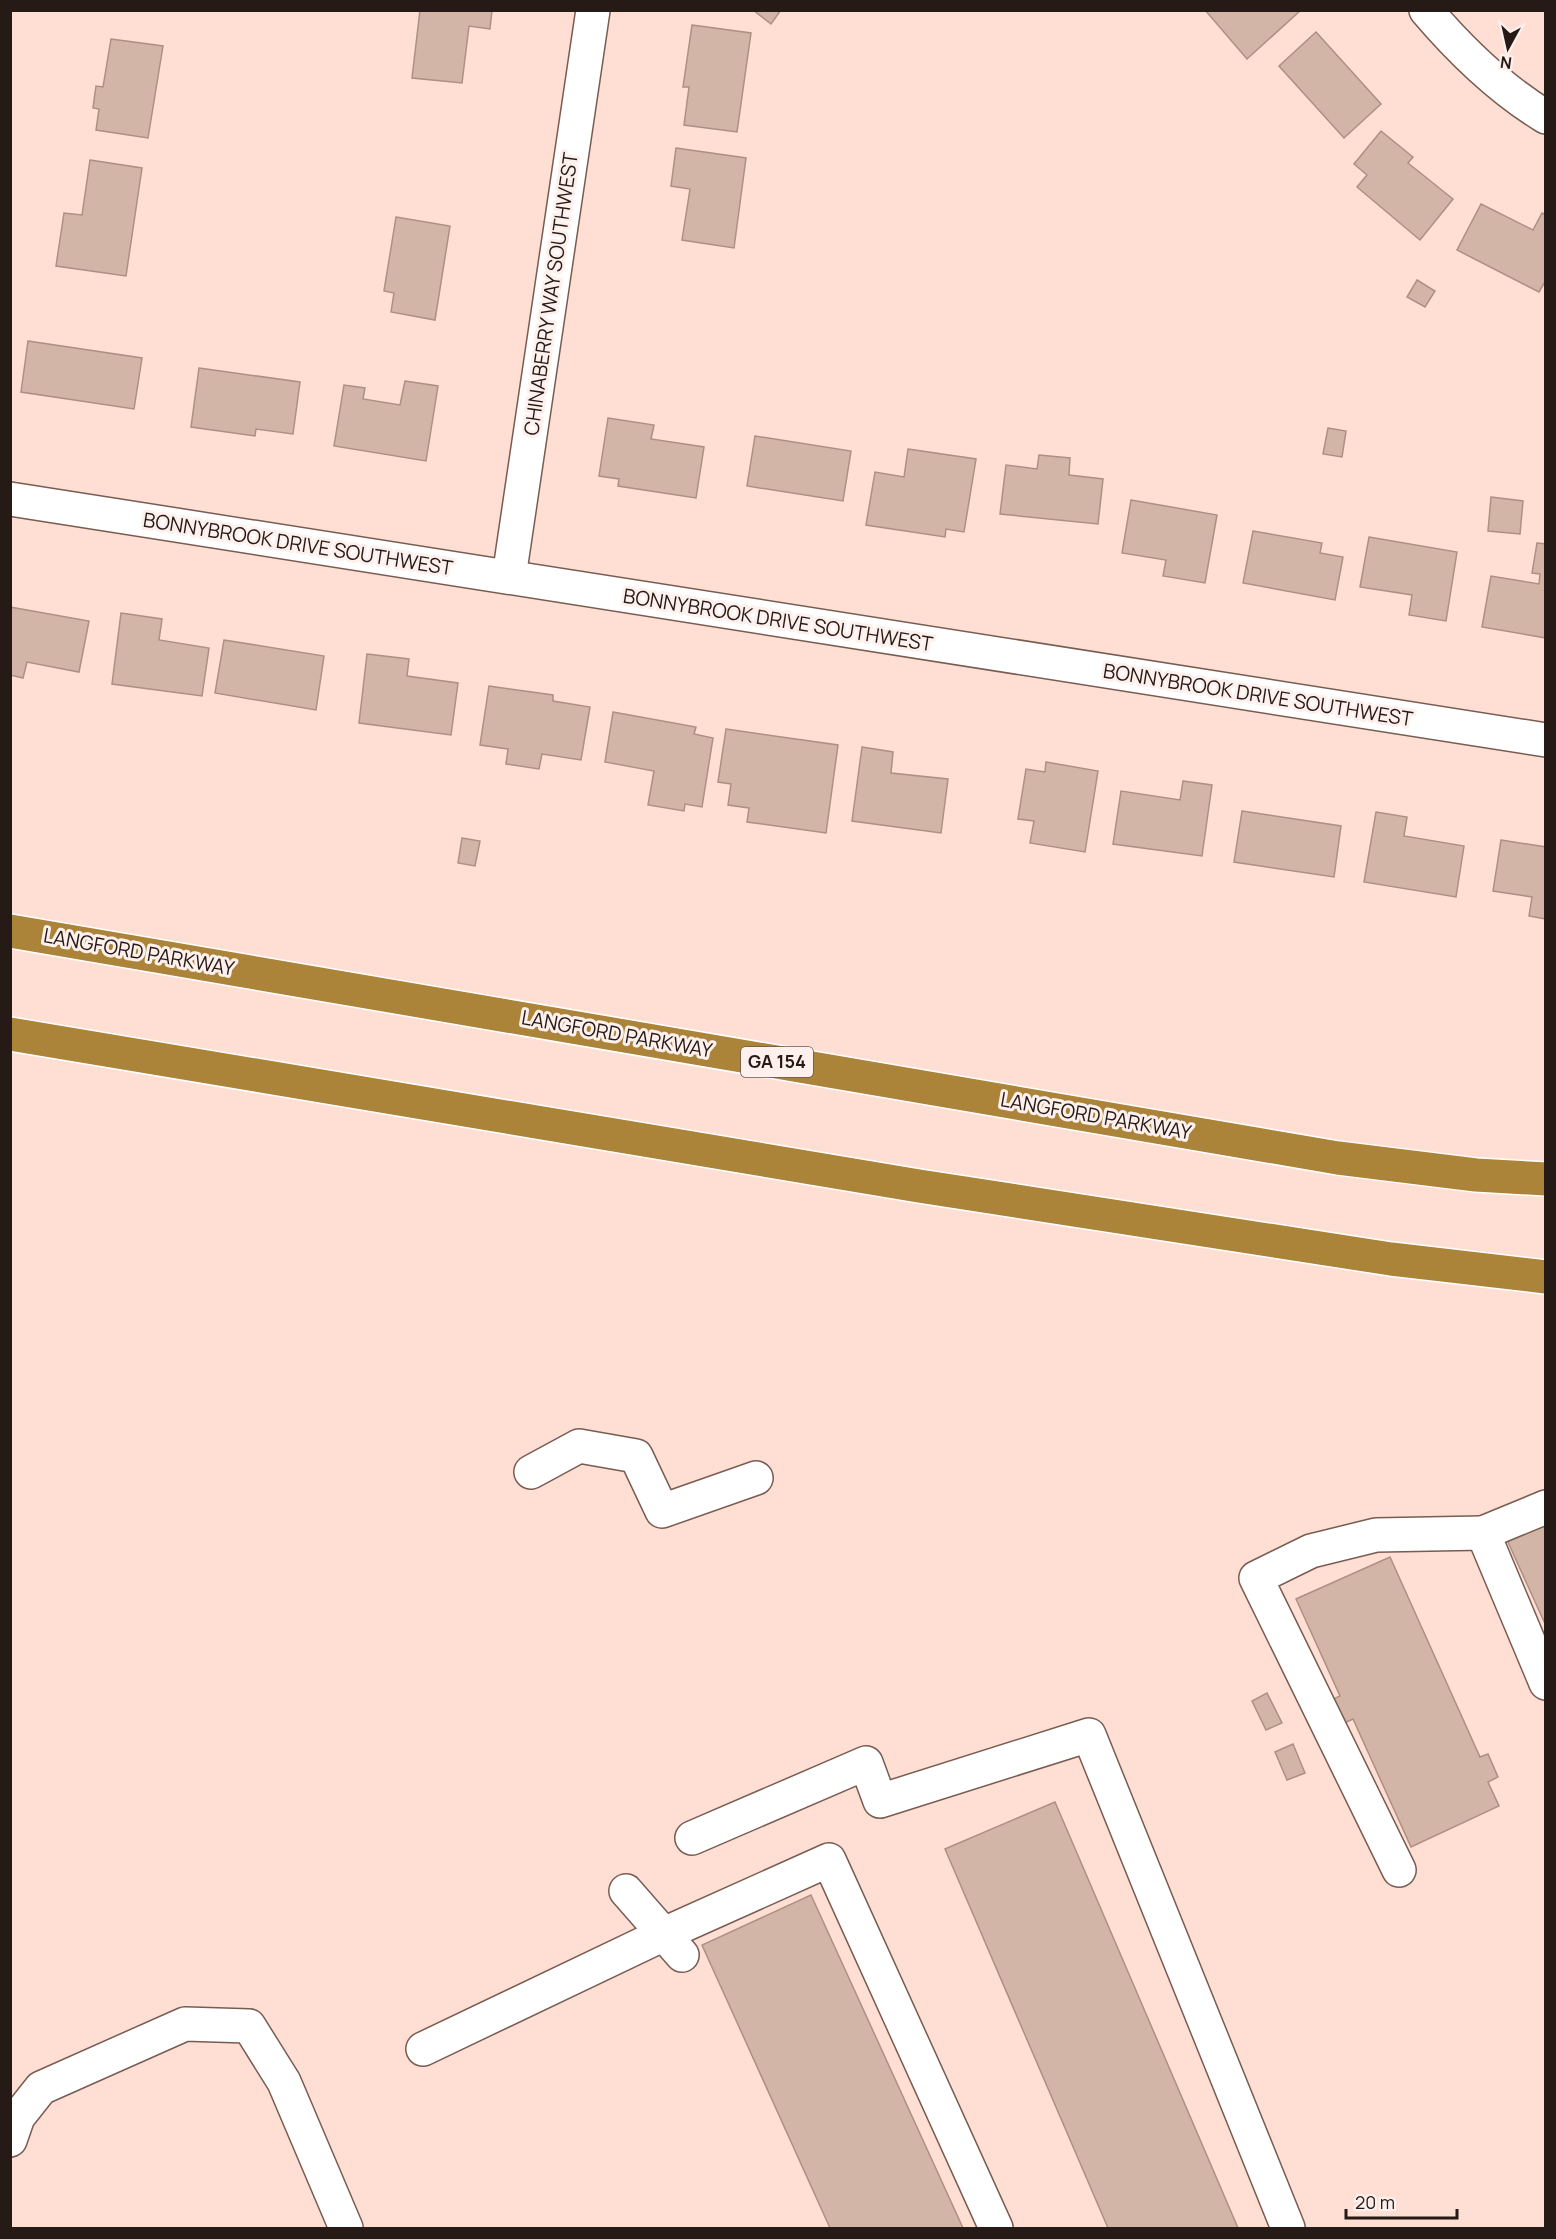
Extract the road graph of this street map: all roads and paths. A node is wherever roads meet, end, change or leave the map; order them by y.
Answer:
1 (593, 10) edge
2 (1426, 10) edge
3 (1545, 117) edge
4 (10, 499) edge
5 (509, 578) junction
6 (1545, 740) edge
7 (10, 930) edge
8 (10, 1034) edge
9 (1545, 1179) edge
10 (1545, 1277) edge
11 (531, 1473) dead end
12 (756, 1478) dead end
13 (1545, 1507) edge
14 (1483, 1533) junction
15 (1545, 1683) edge
16 (692, 1838) dead end
17 (1399, 1870) dead end
18 (626, 1891) dead end
19 (673, 1945) junction
20 (423, 2049) dead end
21 (10, 2140) edge
22 (346, 2229) edge
23 (996, 2229) edge
24 (1288, 2229) edge

1 - 5 street, CHINABERRY WAY SOUTHWEST
2 - 3 street
4 - 5 street, BONNYBROOK DRIVE SOUTHWEST
5 - 6 street, BONNYBROOK DRIVE SOUTHWEST
7 - 9 highway, LANGFORD PARKWAY / GA 154
8 - 10 highway
11 - 12 street
13 - 14 street
14 - 15 street
14 - 17 street
16 - 24 street
18 - 19 street
19 - 20 street
19 - 23 street
21 - 22 street

